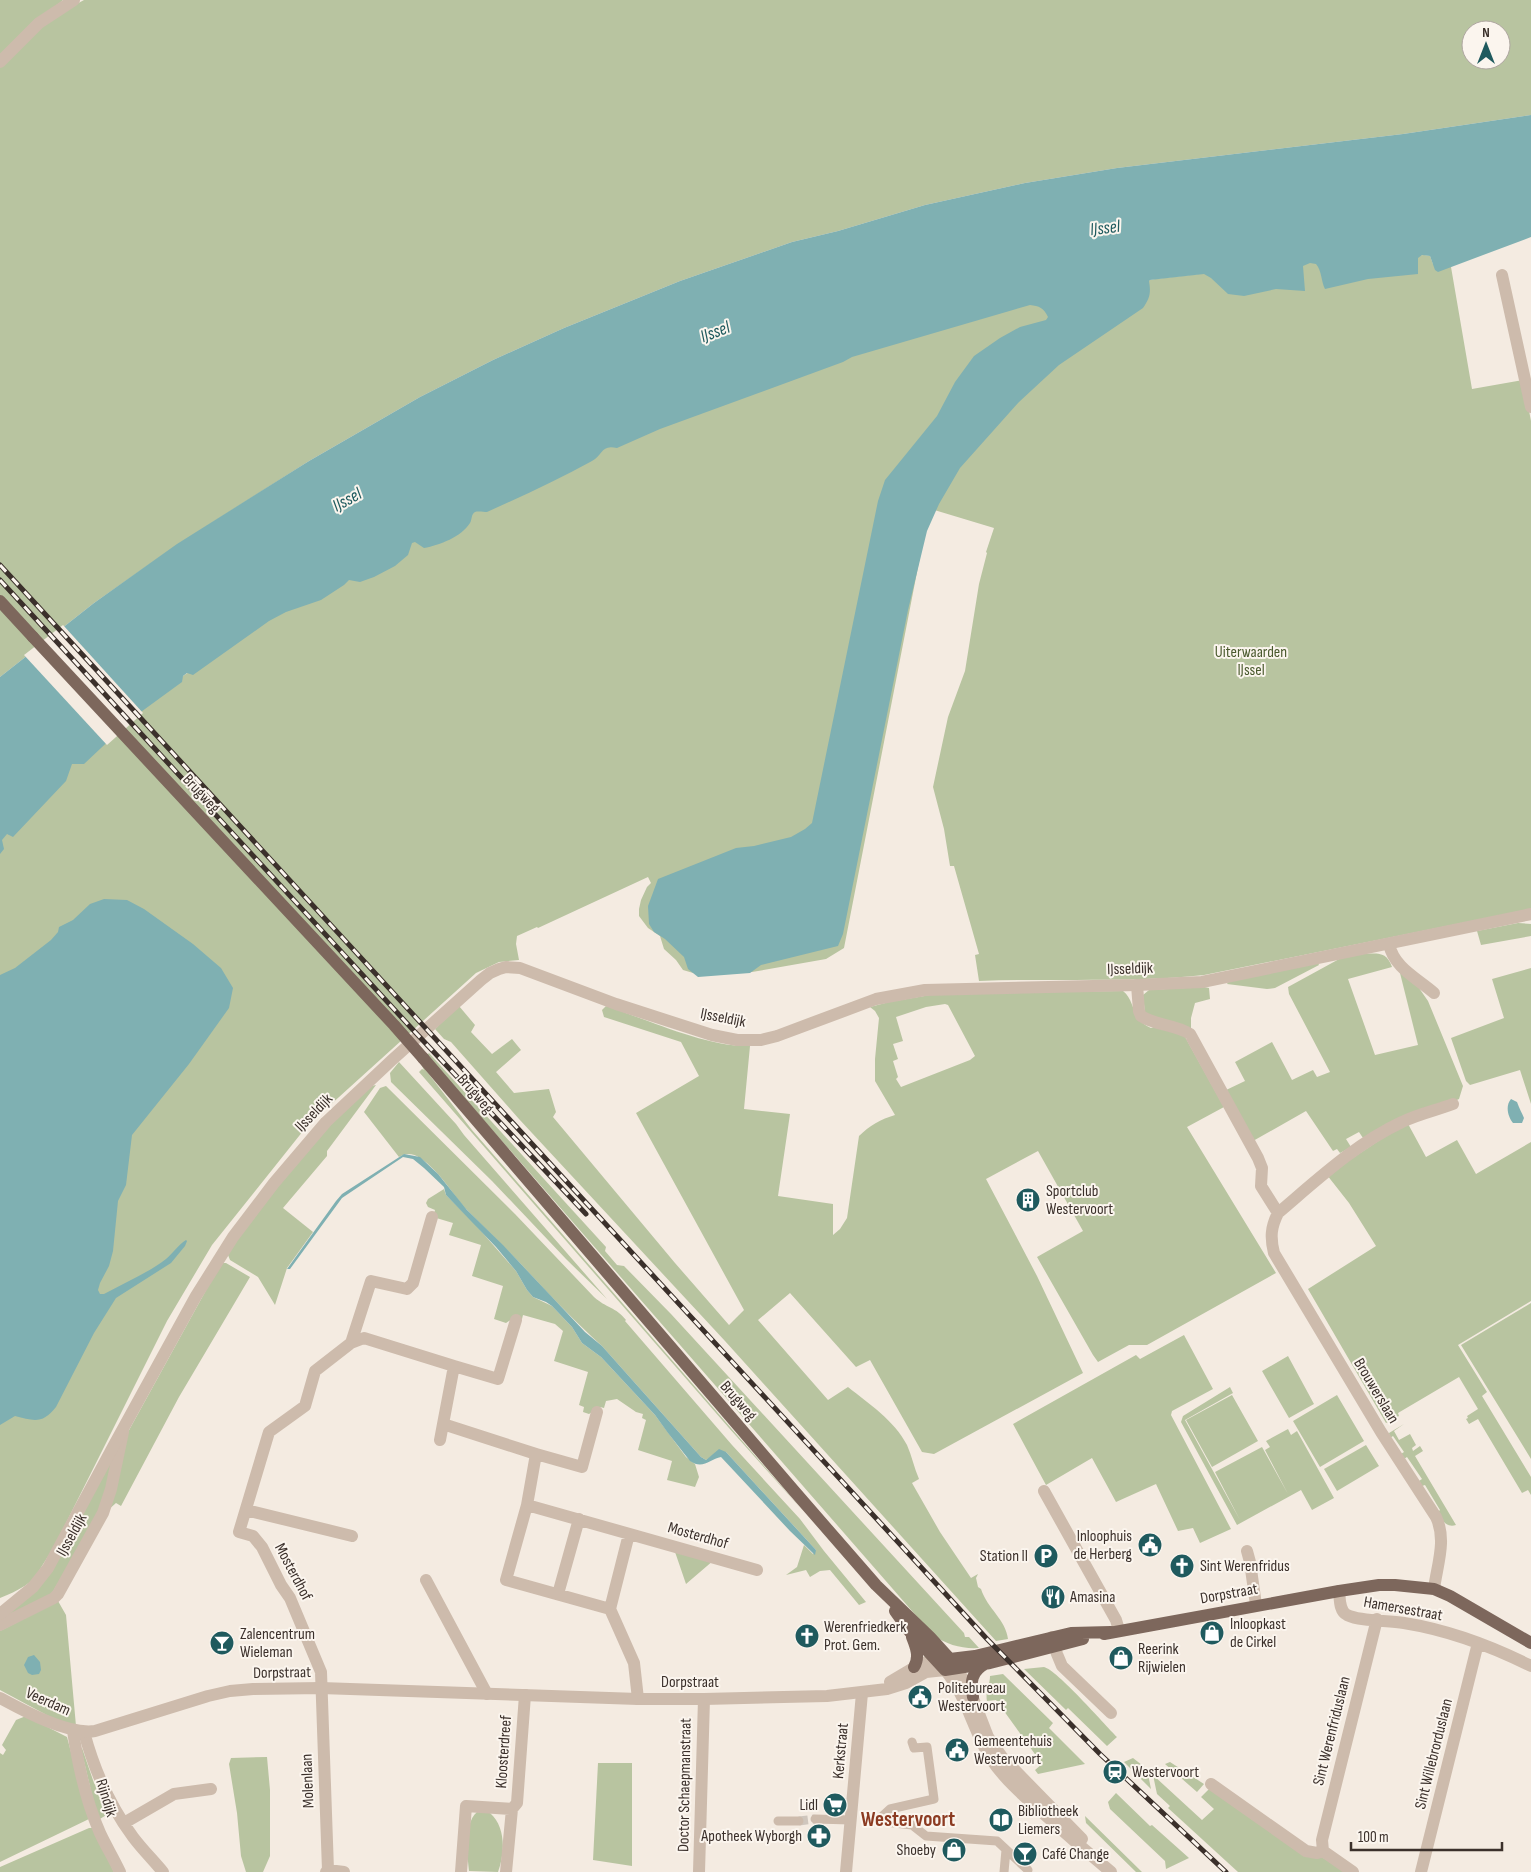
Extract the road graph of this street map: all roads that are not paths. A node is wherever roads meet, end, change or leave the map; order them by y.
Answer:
1 (74, 0) edge
2 (0, 62) edge
3 (1502, 275) dead end
4 (1531, 407) edge
5 (0, 601) edge
6 (1531, 914) edge
7 (1389, 944) junction
8 (1137, 985) junction
9 (1434, 993) dead end
10 (1454, 1104) dead end
11 (1278, 1213) junction
12 (432, 1216) dead end
13 (516, 1320) dead end
14 (351, 1343) junction
15 (454, 1366) junction
16 (597, 1412) dead end
17 (443, 1424) junction
18 (125, 1425) junction
19 (440, 1440) dead end
20 (536, 1454) junction
21 (1044, 1491) dead end
22 (528, 1505) junction
23 (246, 1510) junction
24 (579, 1519) junction
25 (629, 1534) junction
26 (352, 1536) dead end
27 (1247, 1551) dead end
28 (757, 1570) dead end
29 (426, 1580) dead end
30 (876, 1585) junction
31 (1434, 1589) junction
32 (1338, 1591) junction
33 (558, 1594) junction
34 (1256, 1606) junction
35 (610, 1609) junction
36 (0, 1614) edge
37 (1377, 1620) junction
38 (0, 1625) edge
39 (1115, 1631) junction
40 (910, 1632) junction
41 (930, 1637) junction
42 (1053, 1642) junction
43 (1478, 1643) junction
44 (1531, 1643) edge
45 (990, 1657) junction
46 (935, 1660) junction
47 (951, 1665) junction
48 (1531, 1666) edge
49 (914, 1667) junction
50 (321, 1688) junction
51 (862, 1692) junction
52 (487, 1694) junction
53 (525, 1695) junction
54 (974, 1697) junction
55 (0, 1698) edge
56 (638, 1699) junction
57 (704, 1699) junction
58 (1110, 1713) dead end
59 (79, 1732) junction
60 (912, 1742) dead end
61 (1211, 1784) dead end
62 (211, 1789) dead end
63 (512, 1808) junction
64 (815, 1819) tunnel mouth
65 (799, 1820) tunnel mouth
66 (851, 1820) junction
67 (868, 1820) dead end
68 (878, 1820) junction
69 (778, 1821) dead end
70 (124, 1823) junction
71 (912, 1825) junction
72 (912, 1837) dead end
73 (1006, 1850) junction
74 (1323, 1851) junction
75 (1028, 1870) dead end
76 (327, 1871) edge
77 (120, 1872) edge
78 (163, 1872) edge
79 (344, 1872) edge
80 (461, 1872) edge
81 (506, 1872) edge
82 (699, 1872) edge
83 (846, 1872) edge
84 (1004, 1872) edge
85 (1111, 1872) edge
86 (1354, 1872) edge
87 (1421, 1872) edge

1 - 2 street
3 - 4 street
5 - 30 main road, Brugweg, bridge
6 - 7 street, IJsseldijk
7 - 8 street, IJsseldijk
7 - 9 street
8 - 11 street
8 - 18 street, IJsseldijk
10 - 11 street
11 - 31 street, Brouwerslaan
12 - 14 street
13 - 15 street
14 - 15 street
14 - 23 street, Mosterdhof
15 - 17 street
16 - 20 street
17 - 19 street
17 - 20 street
18 - 36 street, IJsseldijk
18 - 38 street, IJsseldijk
20 - 22 street
21 - 39 street
22 - 24 street, Mosterdhof
22 - 33 street
23 - 26 street, Mosterdhof
23 - 50 street, Mosterdhof
24 - 25 street, Mosterdhof
24 - 33 street
25 - 28 street, Mosterdhof
25 - 35 street
27 - 34 street
29 - 52 street
30 - 40 main road, Brugweg
30 - 41 main road, Brugweg
31 - 32 main road, Dorpstraat
31 - 44 main road, Hamersestraat
32 - 34 main road, Dorpstraat
32 - 37 street, Hamersestraat
33 - 35 street
34 - 39 main road, Dorpstraat
35 - 56 street
37 - 43 street, Hamersestraat
37 - 74 street, Sint Werenfriduslaan
39 - 42 main road, Dorpstraat
40 - 46 main road, Brugweg
40 - 49 main road
41 - 45 main road
41 - 47 main road, Brugweg
42 - 45 main road, Dorpstraat
42 - 58 street
43 - 48 street, Hamersestraat
43 - 87 street, Sint Willebrorduslaan
45 - 47 main road, Dorpstraat
45 - 54 main road
46 - 47 main road, Brugweg
46 - 49 street, Dorpstraat
47 - 51 street, Dorpstraat
47 - 54 street
47 - 85 street
49 - 51 street, Dorpstraat
50 - 52 street, Dorpstraat
50 - 59 street, Dorpstraat
50 - 76 street, Molenlaan
51 - 57 street, Dorpstraat
51 - 66 street, Kerkstraat
52 - 53 street, Dorpstraat
53 - 56 street, Dorpstraat
53 - 63 street, Kloosterdreef
54 - 85 street
55 - 59 street, Veerdam
56 - 57 street, Dorpstraat
57 - 82 street, Doctor Schaepmanstraat
59 - 70 street
59 - 77 street, Rijndijk
60 - 68 street
61 - 74 street
62 - 70 street
63 - 80 street, Kloosterdreef
63 - 81 street, Kloosterdreef
64 - 66 street
65 - 69 street
66 - 83 street, Kerkstraat
67 - 68 street
68 - 71 street
70 - 78 street
71 - 72 street
71 - 73 street
73 - 75 street
73 - 84 street
74 - 86 street
76 - 79 street

